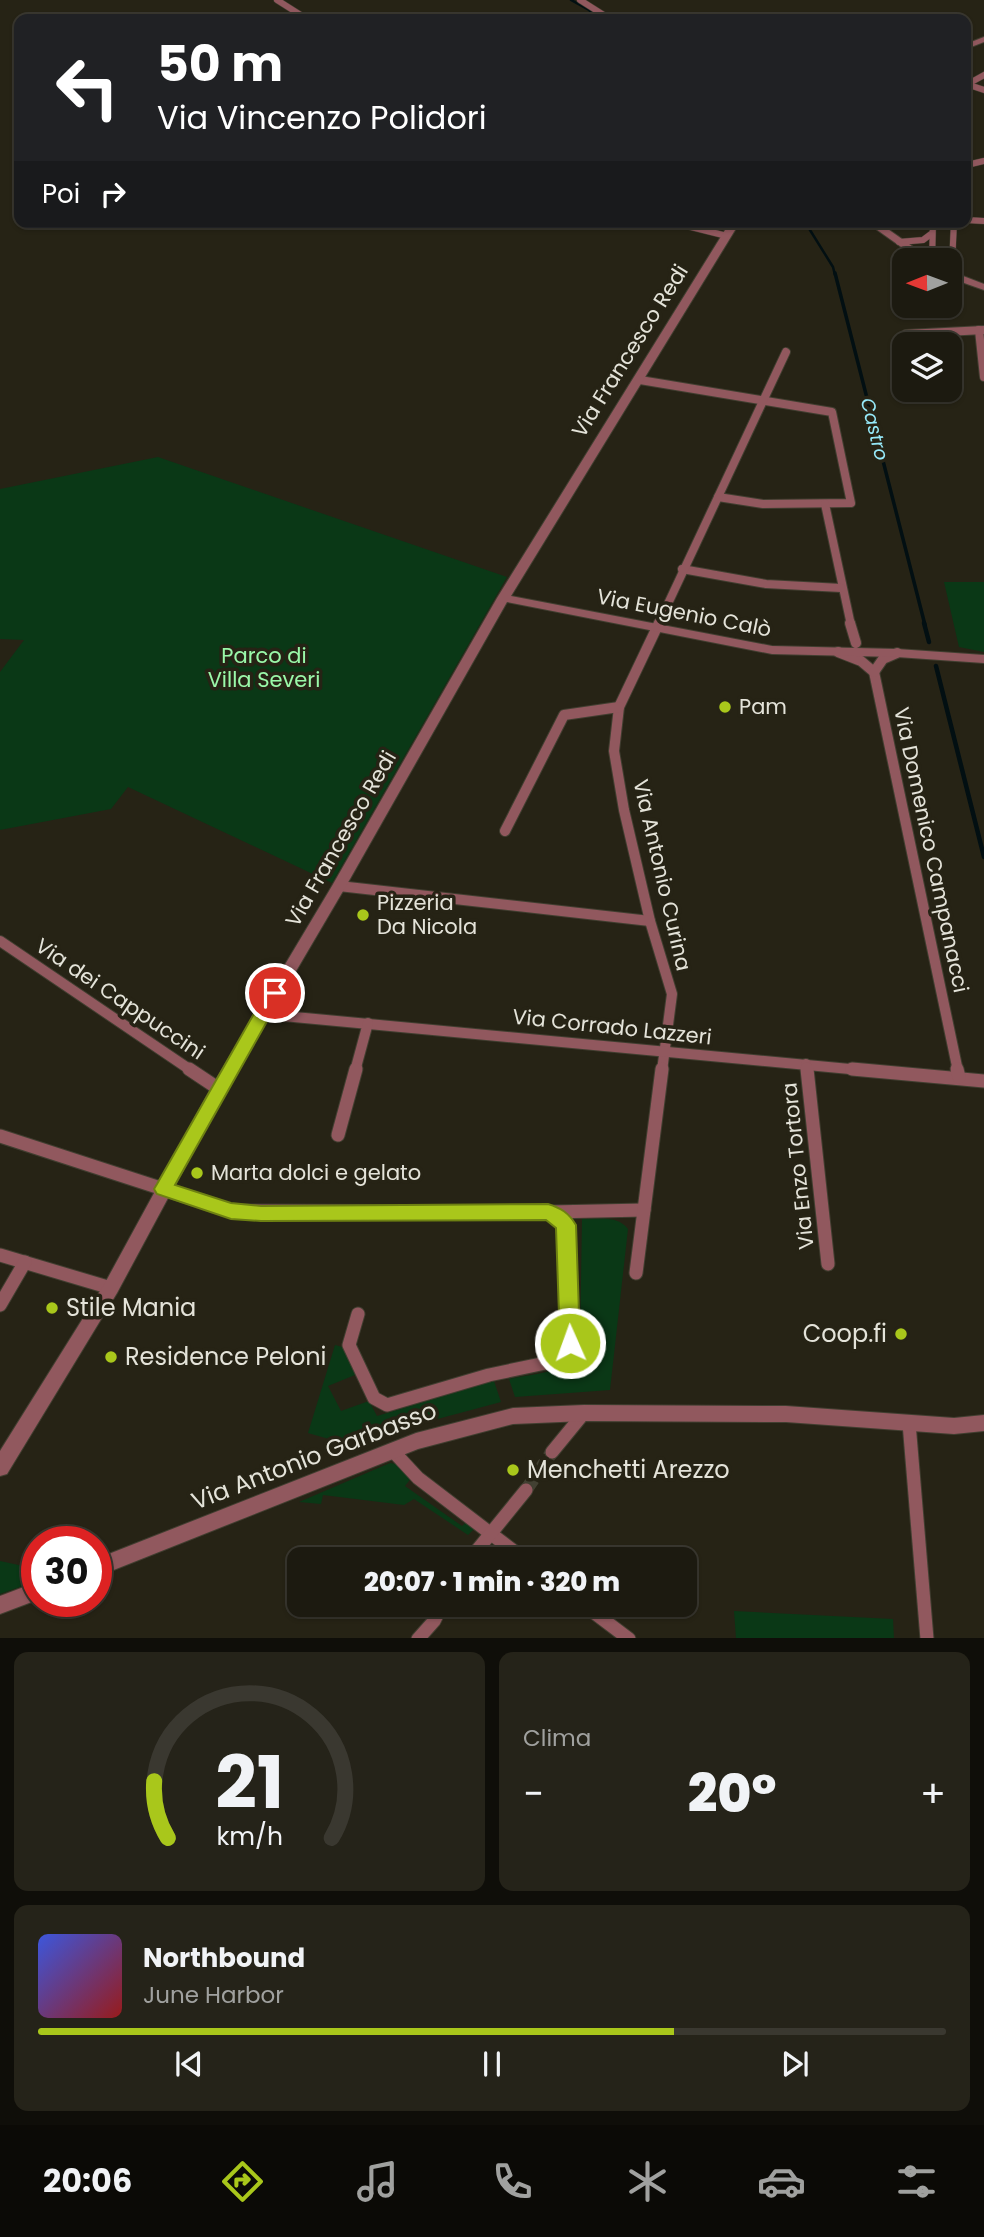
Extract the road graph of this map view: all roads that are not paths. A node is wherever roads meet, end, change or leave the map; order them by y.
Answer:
1 (277, 0) edge
2 (580, 0) edge
3 (299, 14) edge
4 (602, 14) edge
5 (695, 228) edge
6 (732, 228) edge
7 (879, 228) edge
8 (932, 228) edge
9 (954, 228) edge
10 (931, 233) junction
11 (727, 236) junction
12 (932, 247) joint
13 (914, 248) junction
14 (952, 248) edge
15 (962, 275) edge
16 (984, 287) edge
17 (982, 330) edge
18 (944, 332) edge
19 (786, 352) dead end
20 (984, 377) edge
21 (640, 380) junction
22 (763, 400) junction
23 (718, 497) junction
24 (825, 504) junction
25 (682, 569) junction
26 (841, 588) junction
27 (503, 598) junction
28 (654, 628) junction
29 (858, 648) junction
30 (838, 652) junction
31 (897, 653) junction
32 (984, 659) edge
33 (874, 672) junction
34 (619, 706) junction
35 (505, 831) dead end
36 (339, 887) junction
37 (650, 921) junction
38 (0, 941) edge
39 (262, 1014) junction
40 (368, 1023) junction
41 (664, 1051) junction
42 (806, 1064) junction
43 (959, 1077) junction
44 (984, 1081) edge
45 (219, 1088) junction
46 (338, 1135) dead end
47 (0, 1136) edge
48 (163, 1189) junction
49 (644, 1210) junction
50 (548, 1212) junction
51 (0, 1255) edge
52 (25, 1262) junction
53 (828, 1264) dead end
54 (636, 1273) dead end
55 (110, 1288) junction
56 (0, 1305) edge
57 (358, 1314) dead end
58 (584, 1413) junction
59 (909, 1423) junction
60 (981, 1426) edge
61 (392, 1450) junction
62 (551, 1452) tunnel mouth
63 (0, 1468) edge
64 (526, 1490) tunnel mouth
65 (491, 1534) junction
66 (480, 1547) edge
67 (508, 1547) edge
68 (112, 1562) edge
69 (21, 1597) edge
70 (2, 1604) edge
71 (436, 1617) edge
72 (600, 1617) edge
73 (419, 1638) edge
74 (628, 1638) edge
75 (927, 1638) edge

1 - 3 street
2 - 4 street
5 - 11 street
6 - 11 street, Via Francesco Redi
7 - 13 street
8 - 10 street
9 - 14 street
10 - 12 street
10 - 13 street
11 - 21 street, Via Francesco Redi
12 - 13 street
15 - 16 street
17 - 18 street
17 - 20 street
19 - 22 street, Via Antonio Curina
21 - 22 street
21 - 27 street, Via Francesco Redi
22 - 23 street, Via Antonio Curina
22 - 24 street
23 - 24 street
23 - 25 street, Via Antonio Curina
24 - 26 street
25 - 26 street
25 - 28 street, Via Antonio Curina
26 - 29 street
27 - 28 street, Via Eugenio Calò
27 - 36 street, Via Francesco Redi
28 - 30 street, Via Eugenio Calò
28 - 34 street, Via Antonio Curina
29 - 30 street, Via Eugenio Calò
29 - 31 street, Via Eugenio Calò
30 - 33 street
31 - 32 street, Via Eugenio Calò
31 - 33 street
33 - 43 street, Via Domenico Campanacci
34 - 35 street
34 - 37 street, Via Antonio Curina
36 - 37 street
36 - 39 street, Via Francesco Redi
37 - 41 street, Via Antonio Curina
38 - 45 street, Via dei Cappuccini
39 - 40 street, Via Corrado Lazzeri
39 - 45 street, Via Francesco Redi
40 - 41 street, Via Corrado Lazzeri
40 - 46 street
41 - 42 street, Via Corrado Lazzeri
41 - 49 street, Via Antonio Curina
42 - 43 street, Via Corrado Lazzeri
42 - 53 street, Via Enzo Tortora
43 - 44 street, Via Corrado Lazzeri
45 - 48 street, Via Francesco Redi
47 - 48 street
48 - 50 street
48 - 55 street, Via Francesco Redi
49 - 50 street
49 - 54 street, Via Antonio Curina
50 - 57 street
51 - 52 street
52 - 55 street
52 - 56 street
55 - 63 street, Via Francesco Redi
58 - 59 street, Via Antonio Garbasso
58 - 61 street, Via Antonio Garbasso
58 - 62 street
59 - 60 street, Via Antonio Garbasso
59 - 75 street
61 - 65 street
61 - 68 street, Via Antonio Garbasso
64 - 65 street
65 - 66 street
65 - 67 street
69 - 70 street
71 - 73 street
72 - 74 street

